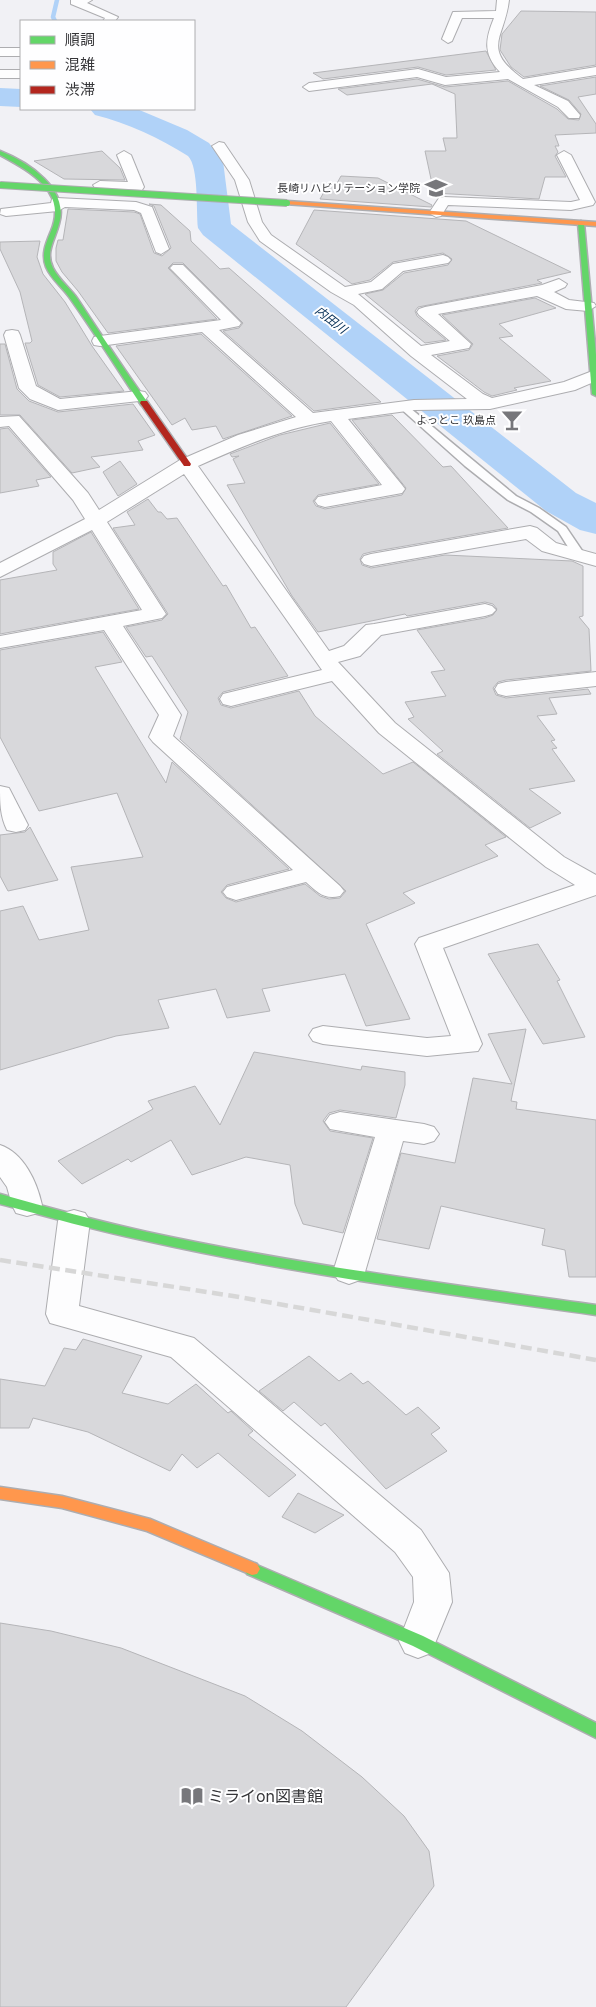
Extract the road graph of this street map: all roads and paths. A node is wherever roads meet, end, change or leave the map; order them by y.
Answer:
1 (502, 0) edge
2 (76, 1) edge
3 (502, 15) junction
4 (110, 20) edge
5 (468, 32) dead end
6 (0, 52) edge
7 (20, 52) edge
8 (595, 73) edge
9 (0, 74) edge
10 (20, 74) edge
11 (516, 79) junction
12 (309, 87) dead end
13 (574, 115) dead end
14 (219, 146) dead end
15 (0, 153) edge
16 (564, 155) dead end
17 (107, 162) dead end
18 (43, 181) junction
19 (0, 185) edge
20 (58, 205) junction
21 (6, 212) dead end
22 (436, 213) junction
23 (581, 223) junction
24 (596, 224) edge
25 (161, 249) dead end
26 (443, 260) dead end
27 (178, 268) dead end
28 (559, 284) dead end
29 (538, 290) junction
30 (342, 292) junction
31 (588, 306) junction
32 (207, 328) junction
33 (12, 335) dead end
34 (100, 341) junction
35 (417, 352) junction
36 (595, 375) edge
37 (596, 394) edge
38 (139, 396) junction
39 (485, 404) junction
40 (409, 405) junction
41 (336, 416) junction
42 (309, 419) junction
43 (0, 422) edge
44 (187, 464) junction
45 (325, 501) dead end
46 (95, 522) junction
47 (588, 557) edge
48 (370, 560) dead end
49 (0, 571) edge
50 (485, 610) dead end
51 (110, 623) junction
52 (0, 642) edge
53 (331, 666) junction
54 (596, 679) edge
55 (506, 689) dead end
56 (231, 699) dead end
57 (0, 793) edge
58 (16, 825) dead end
59 (311, 873) junction
60 (596, 886) edge
61 (330, 891) dead end
62 (236, 892) dead end
63 (323, 1035) dead end
64 (340, 1122) dead end
65 (392, 1128) junction
66 (424, 1134) dead end
67 (0, 1156) edge
68 (13, 1202) edge
69 (74, 1221) junction
70 (349, 1272) junction
71 (596, 1310) edge
72 (0, 1493) edge
73 (418, 1641) junction
74 (596, 1731) edge

1 - 3 street
2 - 4 street
3 - 5 street
3 - 11 street
6 - 7 street
8 - 11 street
9 - 10 street
11 - 12 street
11 - 13 street
14 - 30 street
15 - 18 street
16 - 22 street
17 - 18 street
18 - 20 street
19 - 22 street, bridge
20 - 21 street
20 - 25 street
20 - 34 street
22 - 23 street
23 - 24 street
23 - 31 street
26 - 30 street
27 - 32 street
28 - 29 street
29 - 31 street
29 - 35 street
30 - 35 street
31 - 36 street
32 - 34 street
32 - 42 street
33 - 38 street
34 - 38 street
35 - 39 street
36 - 37 street
36 - 39 street
38 - 44 street
39 - 40 street
40 - 41 street
40 - 47 lane
41 - 42 street
41 - 45 street
42 - 44 street
43 - 46 street
44 - 46 street
44 - 53 street
46 - 49 street
46 - 51 street
47 - 48 street
50 - 53 street
51 - 52 street
51 - 59 street
53 - 56 street
53 - 60 street
54 - 55 street
57 - 58 street
59 - 61 street
59 - 62 street
60 - 63 street
64 - 65 street
65 - 66 street
65 - 70 street
67 - 68 street
68 - 69 street
69 - 70 street
69 - 73 street
70 - 71 street
72 - 73 street
73 - 74 street

